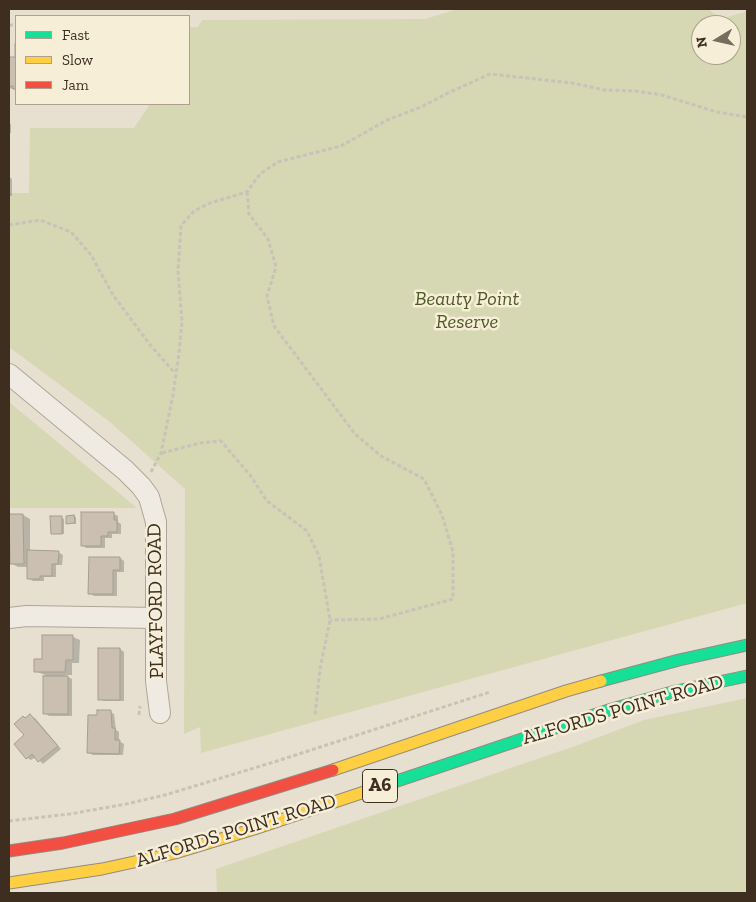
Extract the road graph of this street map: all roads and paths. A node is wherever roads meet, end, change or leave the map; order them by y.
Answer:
1 (747, 117) edge
2 (247, 192) junction
3 (9, 225) edge
4 (176, 373) junction
5 (9, 374) edge
6 (161, 453) junction
7 (141, 486) junction
8 (9, 618) edge
9 (156, 618) junction
10 (330, 620) junction
11 (747, 645) edge
12 (747, 676) edge
13 (499, 689) dead end
14 (160, 713) dead end
15 (315, 715) dead end
16 (175, 819) junction
17 (110, 820) dead end
18 (9, 821) edge
19 (9, 851) edge
20 (9, 883) edge

1 - 2 path
2 - 4 path
2 - 10 path
3 - 4 path
4 - 6 path
5 - 7 street, PLAYFORD ROAD
6 - 7 path
6 - 10 path
7 - 9 street, PLAYFORD ROAD
8 - 9 street
9 - 14 street, PLAYFORD ROAD
10 - 15 path
11 - 16 highway, ALFORDS POINT ROAD / A6
12 - 20 highway, ALFORDS POINT ROAD / A6
13 - 18 path
16 - 17 highway, A6
16 - 19 highway, ALFORDS POINT ROAD / A6

